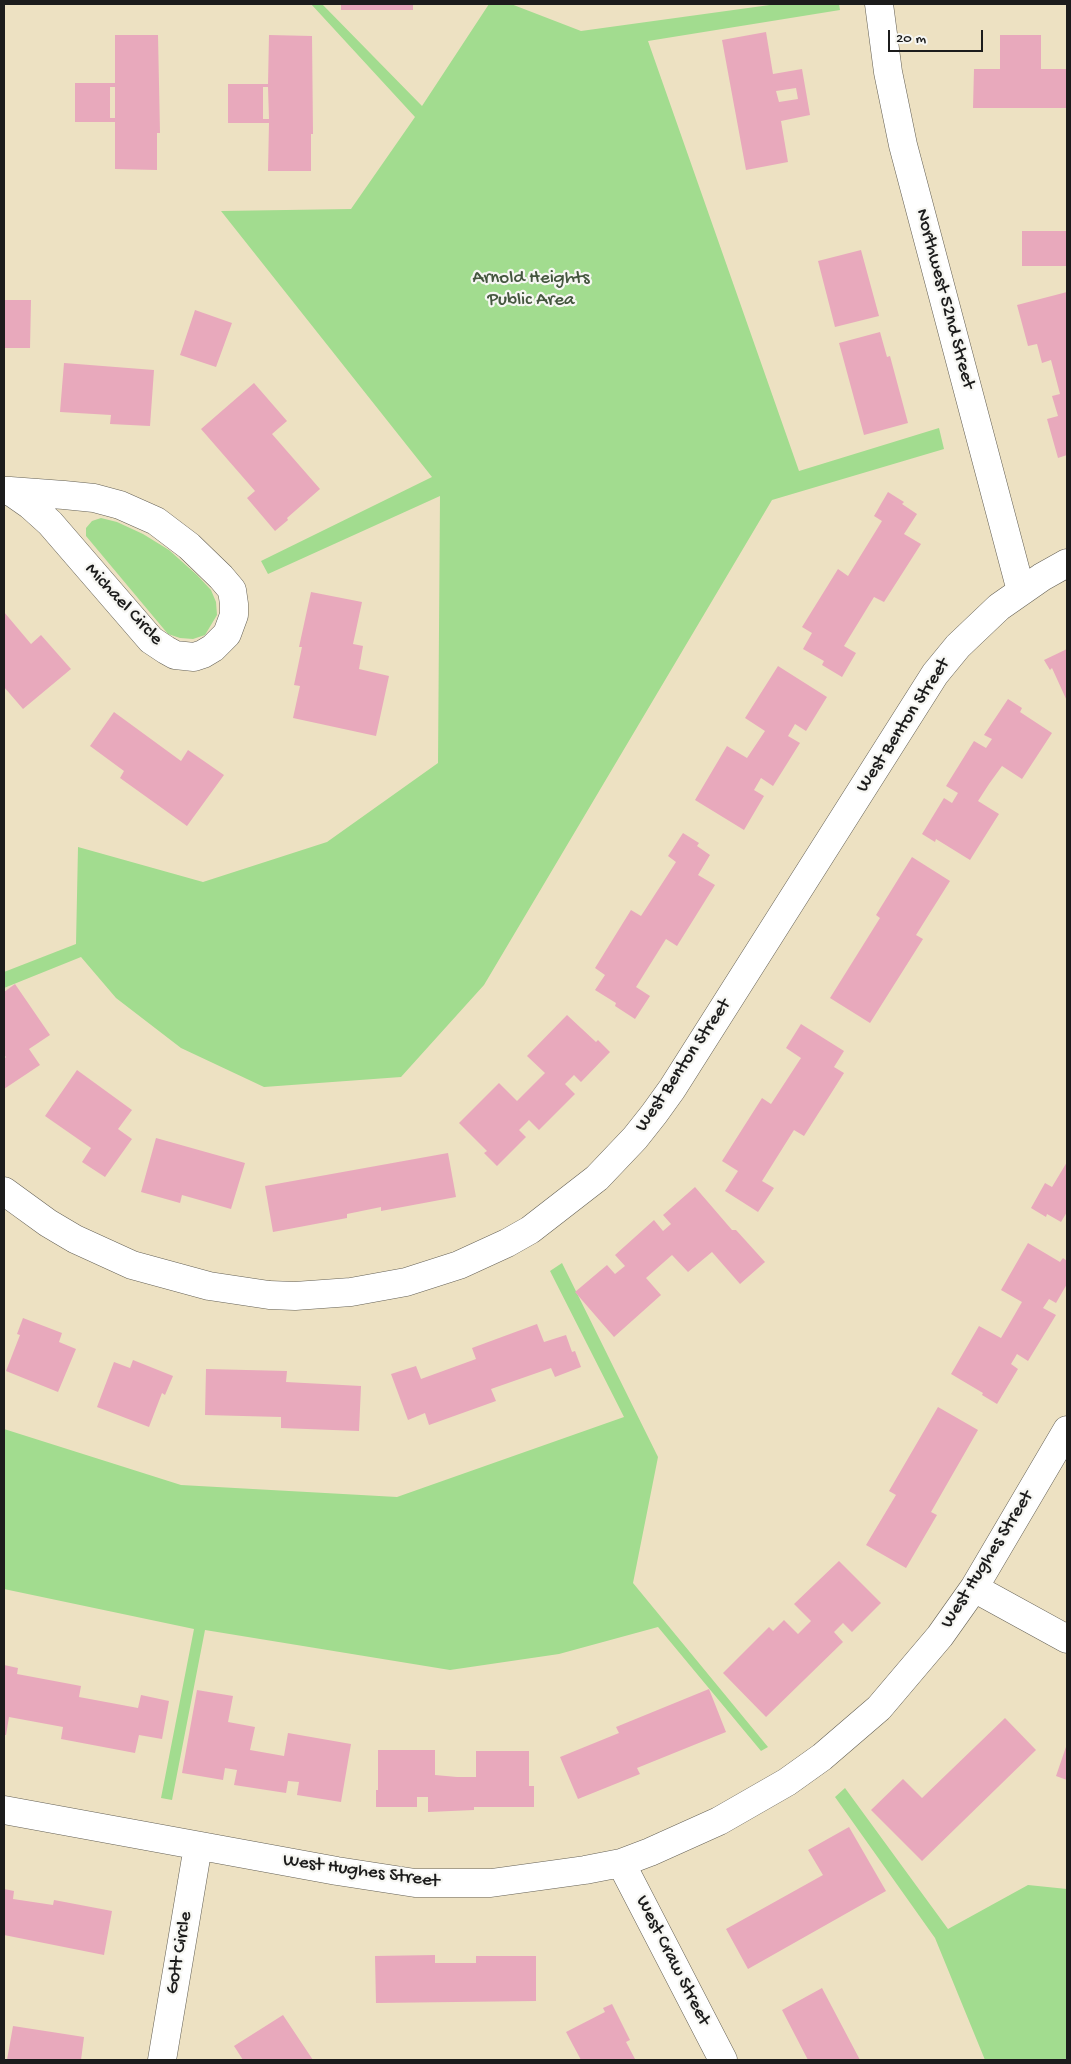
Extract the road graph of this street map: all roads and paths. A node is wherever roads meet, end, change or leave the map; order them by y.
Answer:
1 (879, 4) edge
2 (7, 491) edge
3 (1067, 563) edge
4 (1021, 591) junction
5 (4, 1190) edge
6 (1067, 1430) edge
7 (974, 1588) junction
8 (1067, 1639) edge
9 (4, 1810) edge
10 (198, 1846) junction
11 (621, 1862) junction
12 (162, 2060) edge
13 (723, 2060) edge

1 - 4 street, Northwest 52nd Street
2 - 2 street, Michael Circle
3 - 4 street, West Benton Street
4 - 5 street, West Benton Street
6 - 7 street, West Hughes Street
7 - 8 street
7 - 11 street, West Hughes Street
9 - 10 street, West Hughes Street
10 - 11 street, West Hughes Street
10 - 12 street, Gott Circle
11 - 13 street, West Craw Street

